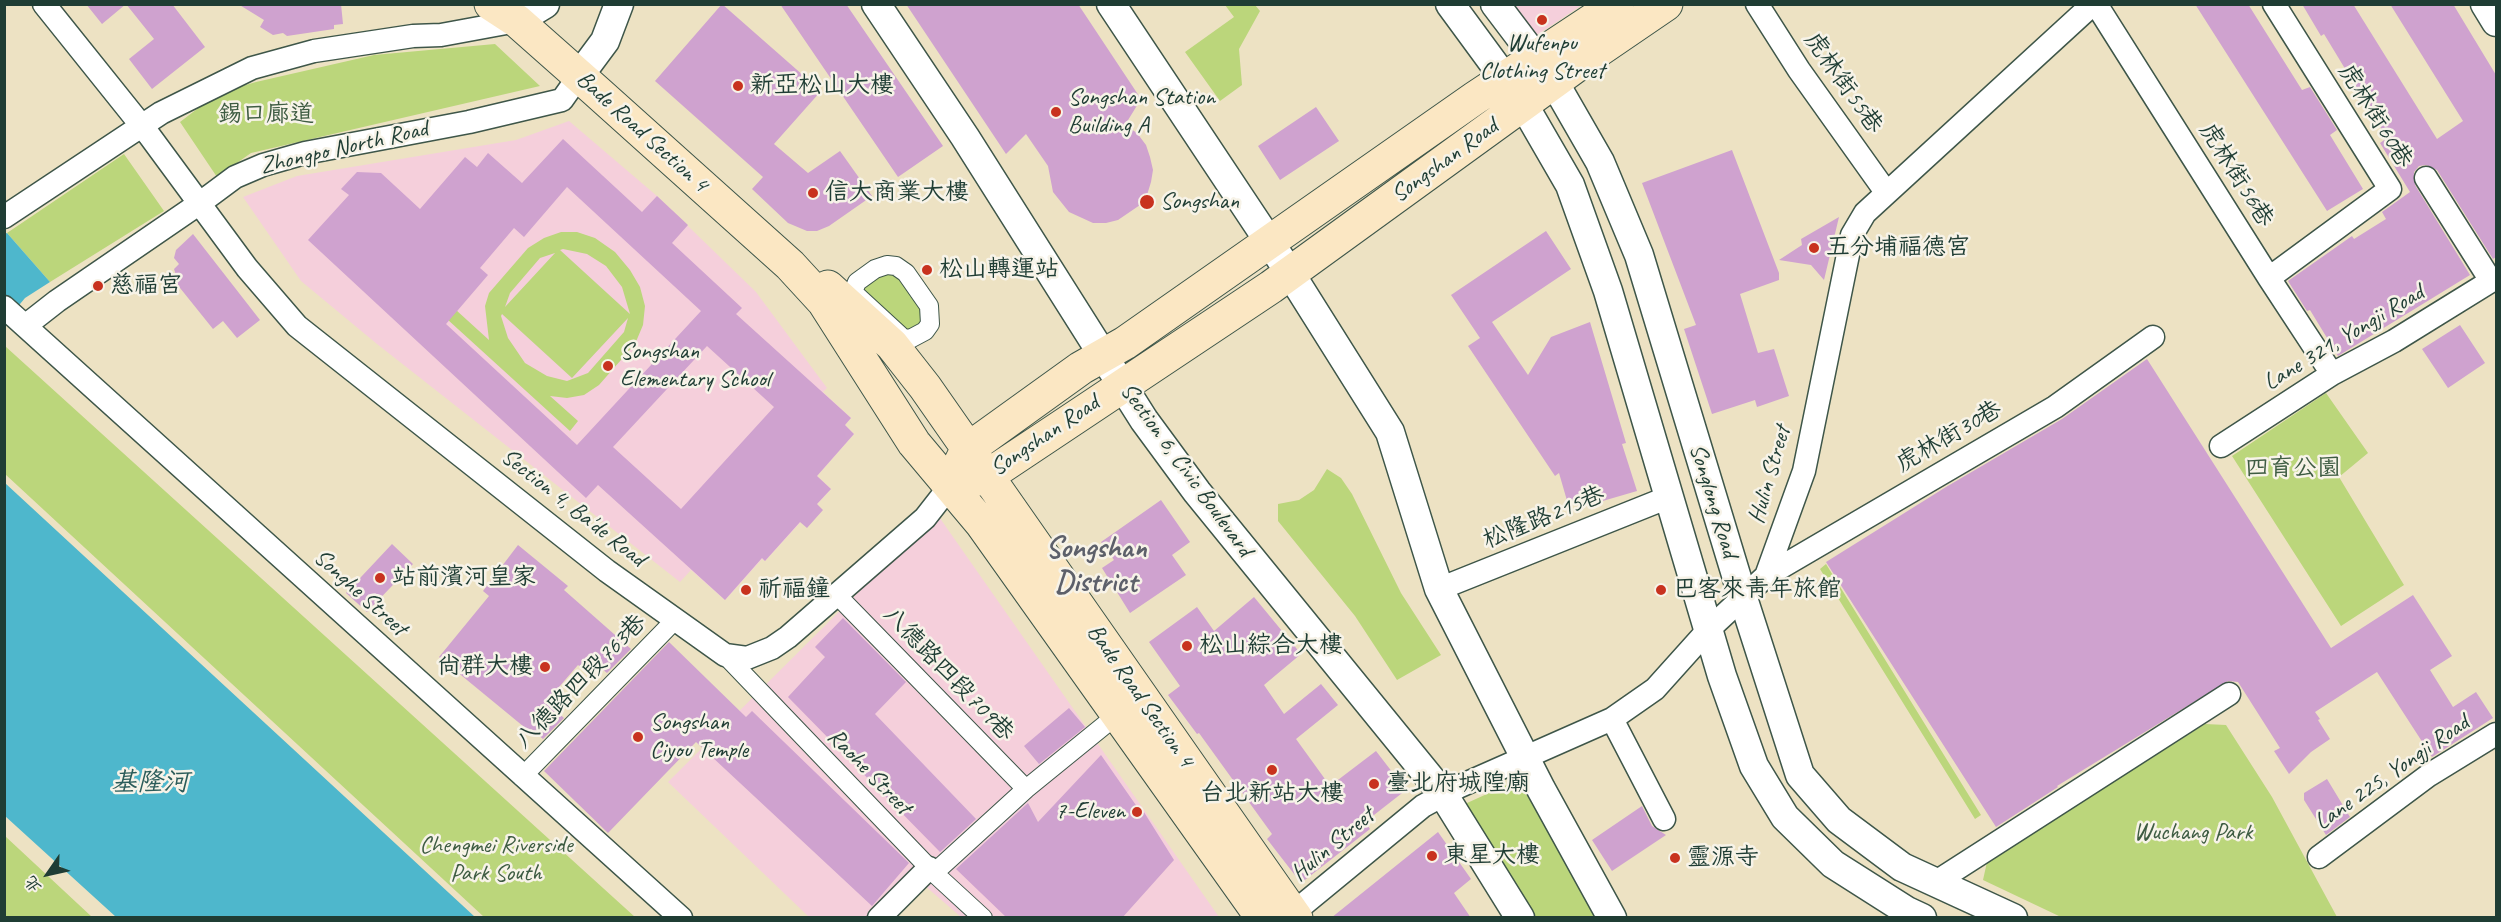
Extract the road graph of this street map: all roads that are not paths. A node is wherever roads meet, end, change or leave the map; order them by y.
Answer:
1 (45, 4) edge
2 (545, 4) edge
3 (619, 4) edge
4 (876, 4) edge
5 (1111, 4) edge
6 (1450, 4) edge
7 (1496, 4) edge
8 (1617, 4) edge
9 (1666, 4) edge
10 (1757, 4) edge
11 (2095, 4) edge
12 (2274, 4) edge
13 (2485, 4) edge
14 (504, 13) edge
15 (2496, 22) edge
16 (1545, 71) junction
17 (579, 76) junction
18 (1515, 91) junction
19 (145, 132) junction
20 (2426, 178) dead end
21 (1886, 192) junction
22 (196, 197) junction
23 (4, 217) edge
24 (1270, 243) junction
25 (790, 265) junction
26 (1290, 273) junction
27 (2269, 278) junction
28 (2494, 280) edge
29 (16, 317) edge
30 (2153, 337) dead end
31 (903, 338) joint
32 (1104, 355) junction
33 (2332, 374) junction
34 (1122, 385) junction
35 (2221, 446) dead end
36 (967, 450) junction
37 (986, 477) junction
38 (950, 486) junction
39 (1669, 497) junction
40 (1766, 576) junction
41 (1439, 589) junction
42 (836, 593) junction
43 (1743, 598) junction
44 (674, 621) junction
45 (1708, 630) junction
46 (725, 655) junction
47 (2229, 694) dead end
48 (1117, 715) junction
49 (1612, 719) junction
50 (2496, 734) edge
51 (1526, 757) junction
52 (522, 777) junction
53 (1026, 789) junction
54 (1443, 794) junction
55 (1664, 819) dead end
56 (2319, 857) dead end
57 (931, 871) junction
58 (1936, 882) junction
59 (1291, 916) edge
60 (681, 918) edge
61 (879, 918) edge
62 (982, 918) edge
63 (1260, 918) edge
64 (1520, 918) edge
65 (1612, 918) edge
66 (1922, 918) edge
67 (2013, 918) edge

1 - 19 street, Section 4, Ba'de Road
2 - 14 street
3 - 17 street, Zhongpo North Road
4 - 32 street, Section 6, Civic Boulevard
5 - 24 street
6 - 18 street, Songlong Road
7 - 16 street, Songlong Road
8 - 16 main road, Songshan Road
9 - 16 main road, Songshan Road
10 - 21 street, 虎林街55巷
11 - 21 street, Hulin Street
11 - 27 street, 虎林街56巷
12 - 27 street, 虎林街60巷
13 - 15 street
14 - 17 main road, Bade Road Section 4
14 - 19 street
16 - 18 main road, Songshan Road
16 - 43 street, Songlong Road
17 - 22 street, Zhongpo North Road
17 - 25 main road, Bade Road Section 4
18 - 24 main road, Songshan Road
18 - 26 main road, Songshan Road
18 - 39 street, Songlong Road
19 - 22 street, Section 4, Ba'de Road
19 - 23 street
20 - 28 street
21 - 40 street, Hulin Street
22 - 29 street, Zhongpo North Road
22 - 44 street, Section 4, Ba'de Road
24 - 26 street
24 - 32 main road, Songshan Road
25 - 36 main road, Bade Road Section 4
25 - 38 main road, Bade Road Section 4
26 - 34 main road, Songshan Road
26 - 41 street
27 - 33 street, 虎林街56巷
28 - 33 street, Lane 321, Yongji Road
29 - 52 street, Songhe Street
30 - 40 street, 虎林街30巷
31 - 31 street
32 - 34 street, Section 6, Civic Boulevard
32 - 36 main road, Songshan Road
33 - 35 street, Lane 321, Yongji Road
34 - 37 main road, Songshan Road
34 - 54 street, Section 6, Civic Boulevard
36 - 37 main road, Bade Road Section 4
36 - 38 main road, Songshan Road
37 - 38 main road, Songshan Road
37 - 59 main road, Bade Road Section 4
38 - 42 street
38 - 48 main road, Bade Road Section 4
39 - 41 street, 松隆路215巷
39 - 45 street, Songlong Road
40 - 43 street, Hulin Street
41 - 51 street
42 - 46 street
42 - 53 street, 八德路四段709巷
43 - 45 street, Hulin Street
43 - 58 street, Songlong Road
44 - 46 street, Section 4, Ba'de Road
44 - 52 street, 八德路四段763巷
45 - 49 street, Hulin Street
45 - 66 street, Songlong Road
46 - 57 street, Raohe Street
47 - 58 street
48 - 53 street
48 - 63 main road, Bade Road Section 4
49 - 51 street, Hulin Street
49 - 55 street
50 - 56 street, Lane 225, Yongji Road
51 - 54 street, Hulin Street
51 - 65 street
52 - 60 street, Songhe Street
53 - 57 street
54 - 59 street, Hulin Street
54 - 64 street, Section 6, Civic Boulevard
57 - 61 street
57 - 62 street, Raohe Street
58 - 67 street, Songlong Road

